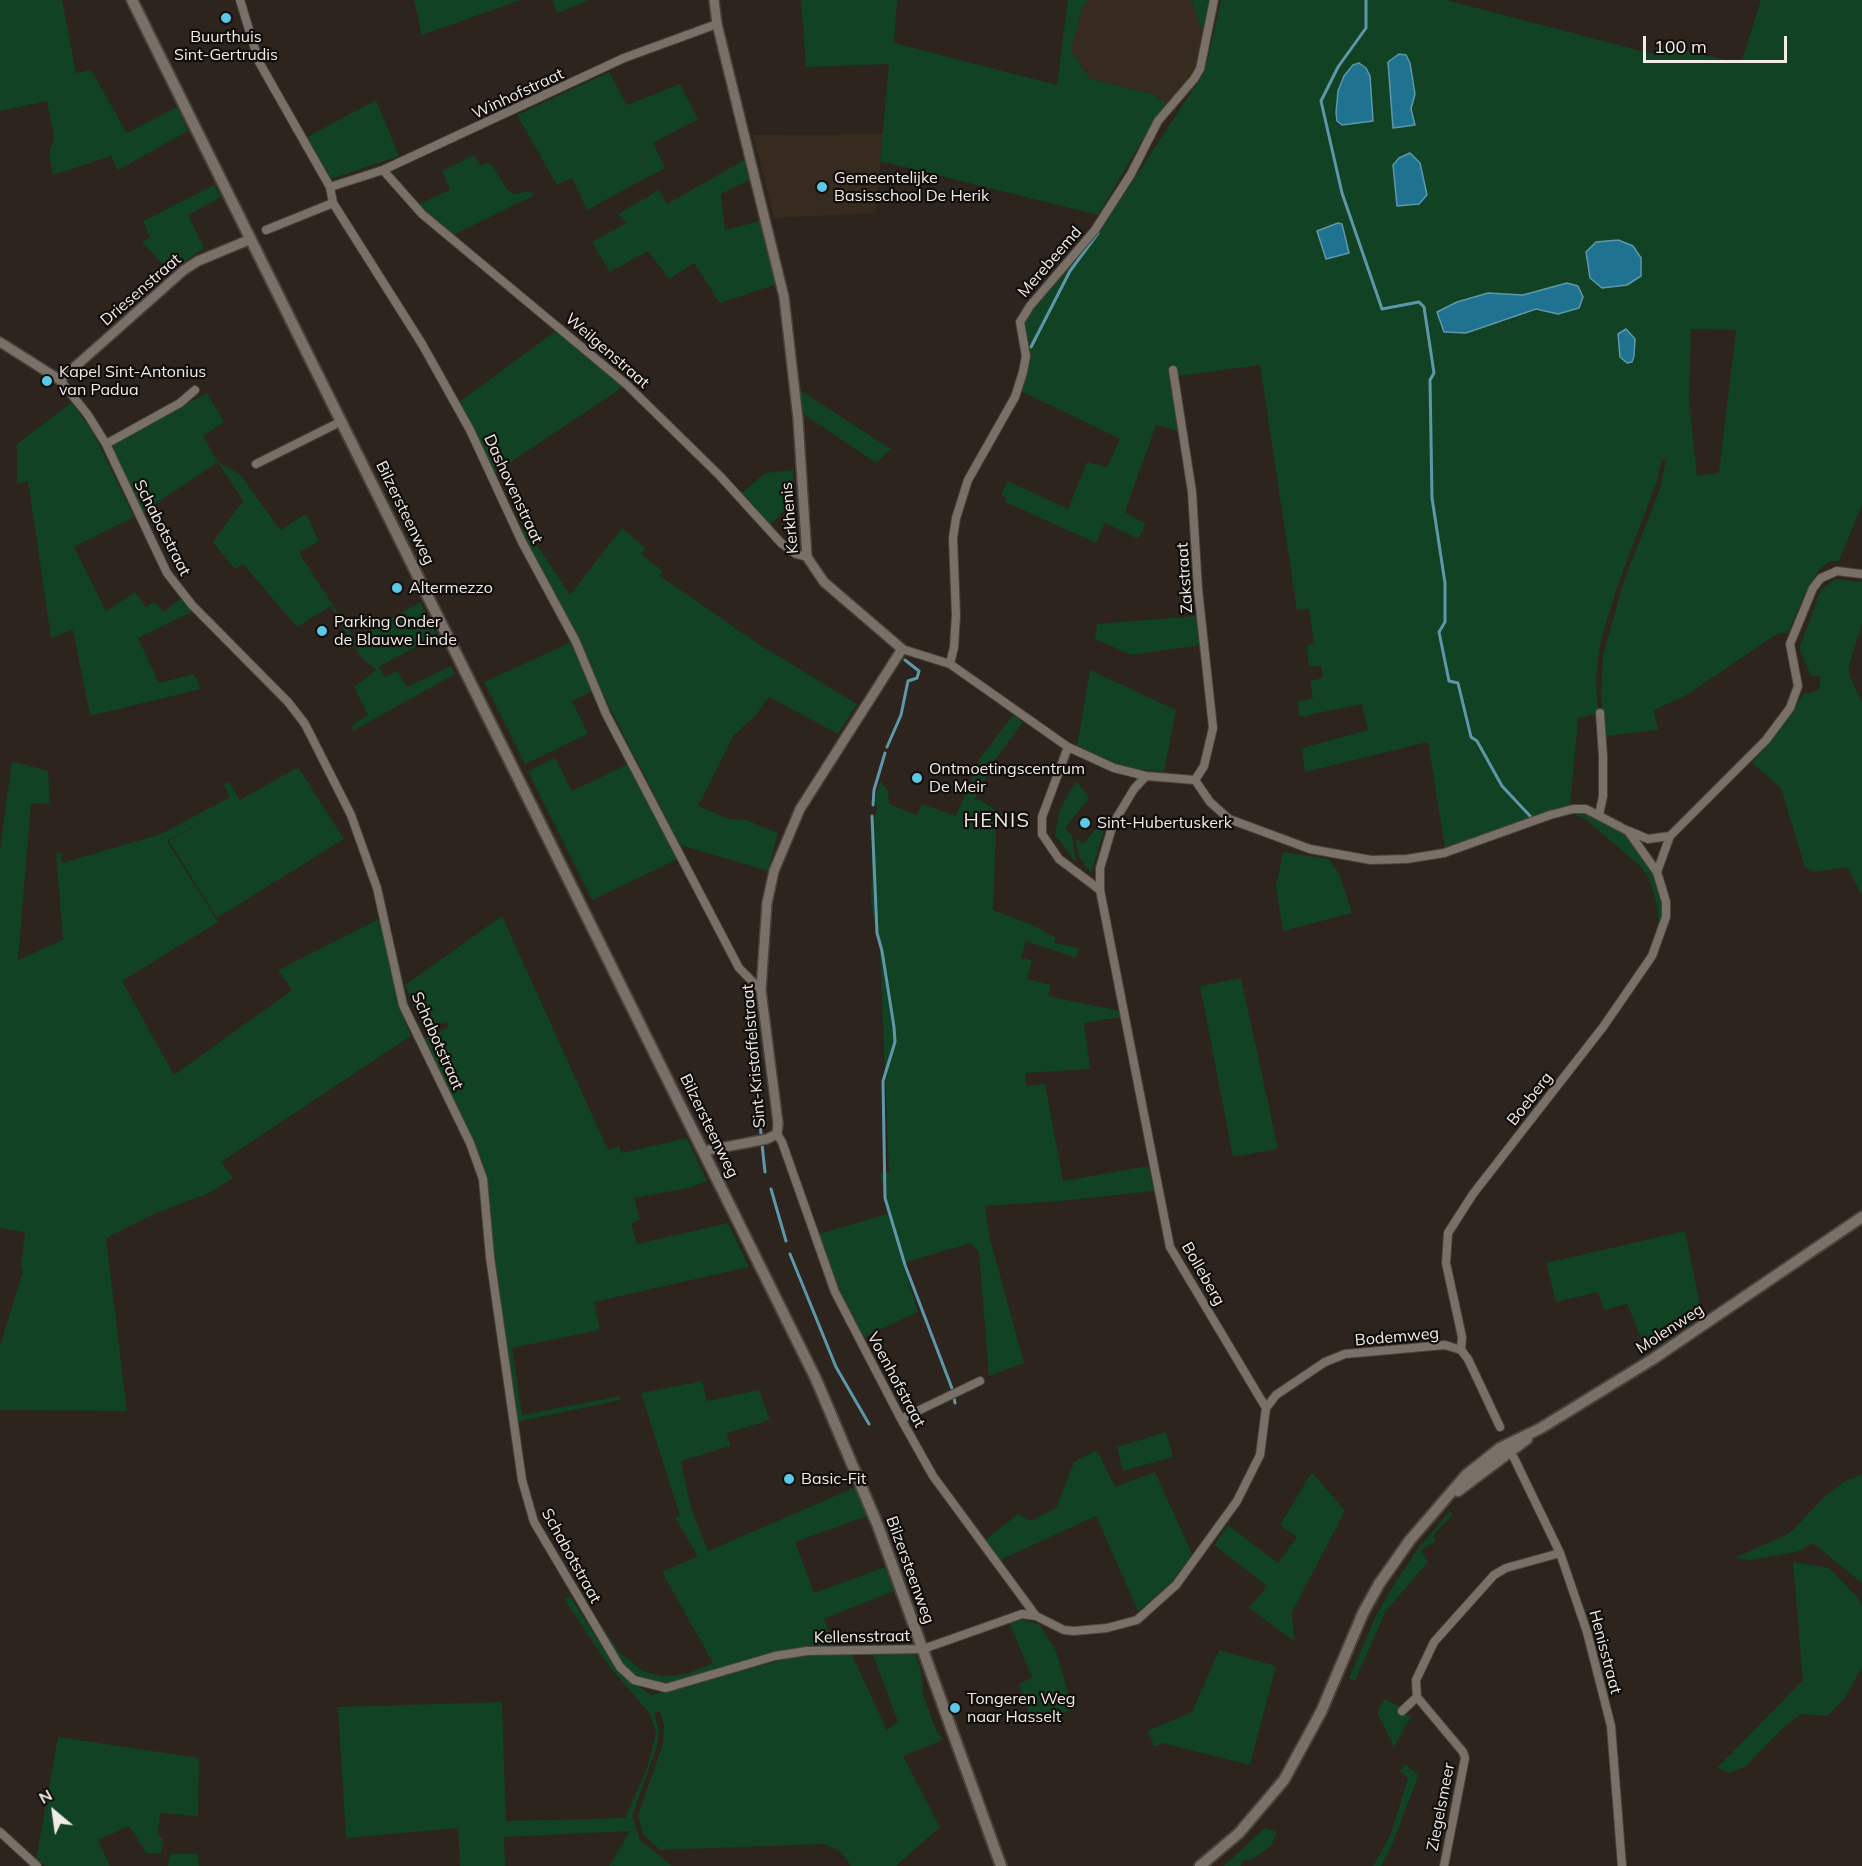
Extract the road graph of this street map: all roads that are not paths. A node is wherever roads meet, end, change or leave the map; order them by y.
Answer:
1 (132, 0) edge
2 (240, 0) edge
3 (714, 0) edge
4 (1214, 0) edge
5 (717, 24) junction
6 (383, 170) junction
7 (330, 187) junction
8 (333, 203) junction
9 (266, 230) dead end
10 (251, 239) junction
11 (0, 342) edge
12 (1173, 370) dead end
13 (60, 380) junction
14 (195, 390) dead end
15 (342, 421) junction
16 (106, 444) junction
17 (256, 465) dead end
18 (807, 557) junction
19 (1862, 573) edge
20 (902, 649) junction
21 (950, 664) junction
22 (1600, 713) dead end
23 (1068, 747) junction
24 (1146, 776) junction
25 (1195, 780) junction
26 (1599, 815) junction
27 (1628, 831) junction
28 (1671, 836) junction
29 (1658, 872) junction
30 (1100, 890) junction
31 (761, 990) junction
32 (777, 1134) junction
33 (704, 1151) junction
34 (1862, 1216) edge
35 (1461, 1350) junction
36 (980, 1381) dead end
37 (1266, 1408) junction
38 (901, 1419) junction
39 (1500, 1427) dead end
40 (1541, 1428) junction
41 (1514, 1458) dead end
42 (1447, 1498) junction
43 (1560, 1553) junction
44 (1036, 1616) junction
45 (923, 1649) junction
46 (654, 1687) joint
47 (1417, 1697) junction
48 (1402, 1711) dead end
49 (0, 1832) edge
50 (37, 1866) edge
51 (1001, 1866) edge
52 (1200, 1866) edge
53 (1444, 1866) edge
54 (1622, 1866) edge

1 - 10 main road, Bilzersteenweg
2 - 7 street, Dashovenstraat
3 - 5 street, Kerkhenis
4 - 21 street, Merebeemd
5 - 6 street, Winhofstraat
5 - 18 street, Kerkhenis
6 - 7 street, Winhofstraat
6 - 18 street, Weilgenstraat
7 - 8 street, Dashovenstraat
8 - 9 street
8 - 31 street, Dashovenstraat
10 - 13 street, Driesenstraat
10 - 15 main road, Bilzersteenweg
11 - 13 street
12 - 25 street, Zakstraat
13 - 16 street, Schabotstraat
14 - 16 street
15 - 17 street
15 - 33 main road, Bilzersteenweg
16 - 46 street, Schabotstraat
18 - 20 street, Kerkhenis
19 - 28 street
20 - 21 street, Kerkhenis
20 - 31 street, Sint-Kristoffelstraat
21 - 23 street, Kerkhenis
22 - 26 street
23 - 24 street, Kerkhenis
23 - 30 street
24 - 25 street, Kerkhenis
24 - 30 street, Bolleberg
25 - 26 street, Boeberg
26 - 27 street, Boeberg
27 - 28 street, Boeberg
27 - 29 street, Boeberg
28 - 29 street
29 - 35 street, Boeberg
30 - 37 street, Bolleberg
31 - 32 street, Sint-Kristoffelstraat
32 - 33 street, Sint-Kristoffelstraat
32 - 38 street, Voenhofstraat
33 - 45 main road, Bilzersteenweg
34 - 40 main road, Molenweg
35 - 37 street, Bodemweg
35 - 39 street, Bodemweg
36 - 38 street
37 - 44 street
38 - 44 street, Voenhofstraat
40 - 42 main road
40 - 42 main road, Molenweg
41 - 43 street, Henisstraat
42 - 52 main road
43 - 47 street
43 - 54 street, Henisstraat
44 - 45 street, Kellensstraat
45 - 46 street, Kellensstraat
45 - 51 main road, Bilzersteenweg
47 - 48 street
47 - 53 street, Ziegelsmeer
49 - 50 street

